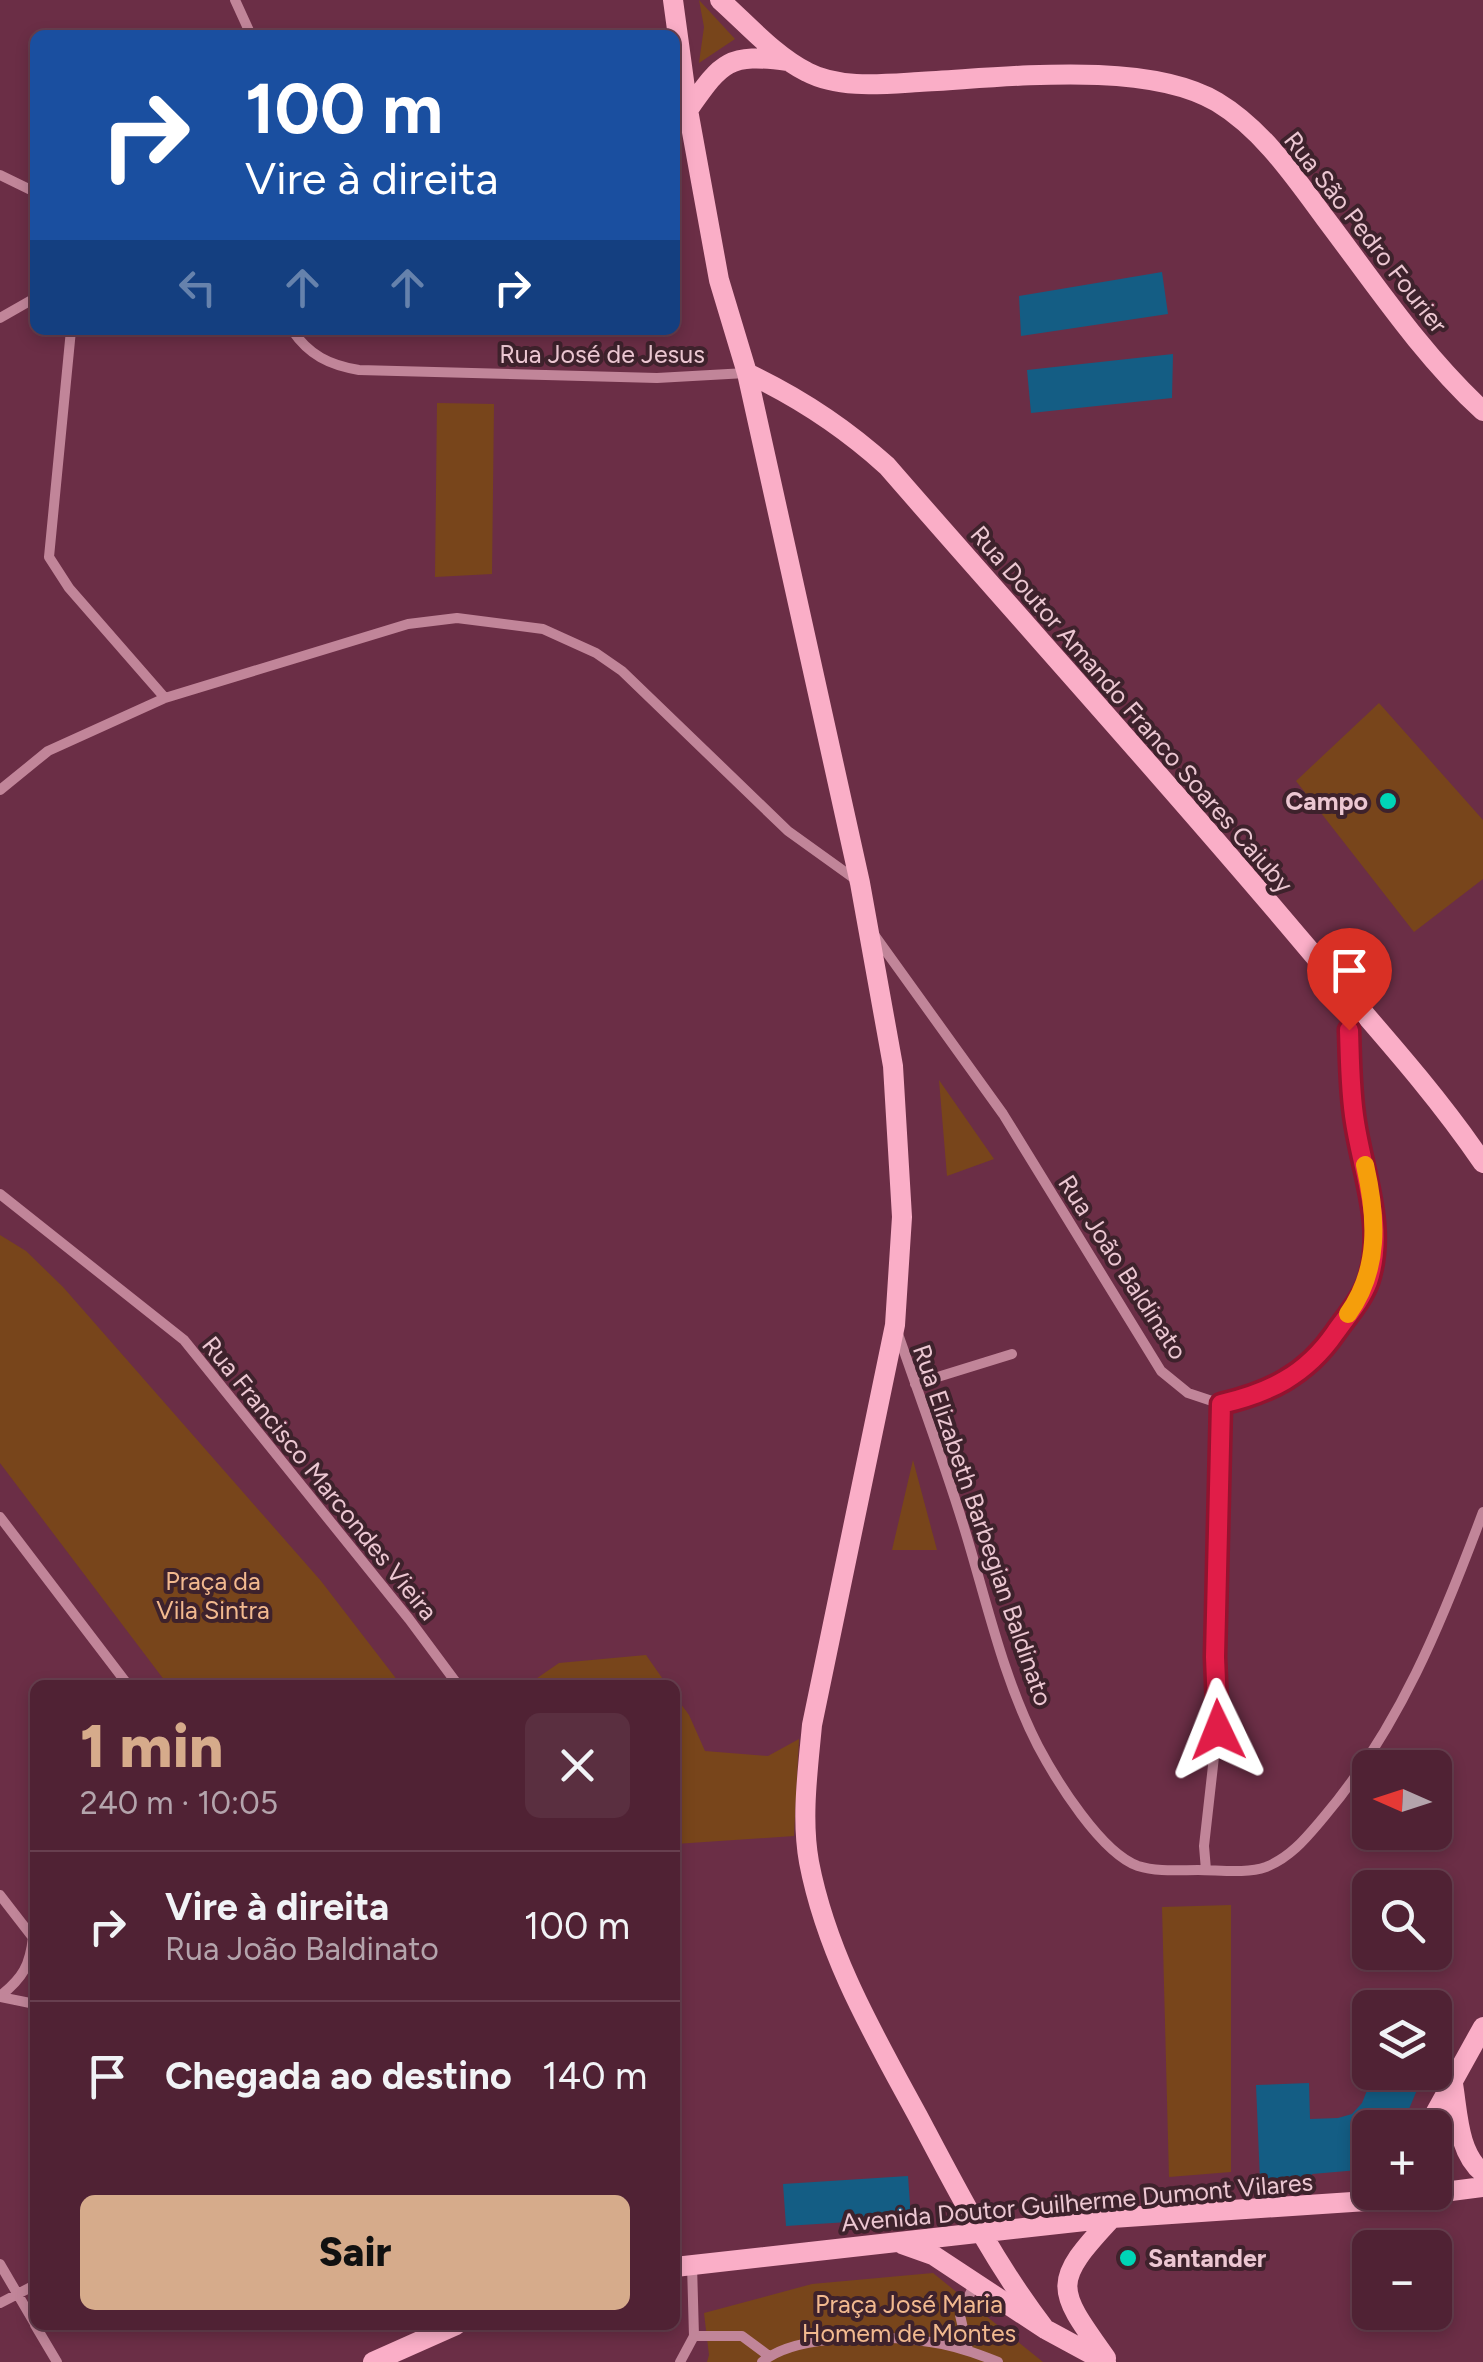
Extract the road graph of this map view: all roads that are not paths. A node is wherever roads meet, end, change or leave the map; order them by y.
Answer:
1 (235, 0) edge
2 (673, 0) edge
3 (720, 0) edge
4 (249, 30) edge
5 (677, 30) edge
6 (680, 51) edge
7 (790, 61) junction
8 (688, 110) junction
9 (0, 175) edge
10 (30, 190) edge
11 (30, 301) edge
12 (0, 318) edge
13 (71, 335) edge
14 (297, 335) edge
15 (747, 373) junction
16 (1483, 410) edge
17 (165, 698) junction
18 (0, 790) edge
19 (860, 883) junction
20 (868, 926) junction
21 (1348, 996) junction
22 (1483, 1163) edge
23 (0, 1194) edge
24 (895, 1325) junction
25 (1012, 1354) dead end
26 (916, 1384) junction
27 (1221, 1404) junction
28 (1483, 1512) edge
29 (0, 1517) edge
30 (124, 1680) edge
31 (454, 1680) edge
32 (1206, 1870) junction
33 (0, 1896) edge
34 (30, 1933) edge
35 (30, 1958) edge
36 (0, 1997) edge
37 (30, 2003) edge
38 (1483, 2026) edge
39 (1454, 2084) junction
40 (1437, 2110) edge
41 (1483, 2174) edge
42 (1483, 2187) edge
43 (1452, 2190) edge
44 (1352, 2199) edge
45 (1112, 2218) junction
46 (982, 2235) junction
47 (896, 2242) junction
48 (0, 2264) edge
49 (683, 2266) edge
50 (976, 2281) junction
51 (30, 2288) edge
52 (16, 2293) junction
53 (0, 2303) edge
54 (30, 2317) edge
55 (1045, 2328) junction
56 (38, 2330) edge
57 (445, 2330) edge
58 (694, 2336) junction
59 (968, 2350) junction
60 (765, 2359) edge
61 (57, 2362) edge
62 (373, 2362) edge
63 (680, 2362) edge
64 (998, 2362) edge
65 (1107, 2362) edge

1 - 4 street
2 - 5 street
3 - 7 street, Rua São Pedro Fourier
6 - 8 street
7 - 8 street, Rua São Pedro Fourier
7 - 16 street, Rua São Pedro Fourier
8 - 15 street
9 - 10 street
11 - 12 street
13 - 17 street
14 - 15 street, Rua José de Jesus
15 - 19 street
15 - 21 street, Rua Doutor Amando Franco Soares Caiuby
17 - 18 street
17 - 19 street
19 - 20 street
20 - 24 street
20 - 27 street, Rua João Baldinato
21 - 22 street, Rua Doutor Amando Franco Soares Caiuby
21 - 27 street
23 - 31 street, Rua Francisco Marcondes Vieira
24 - 26 street, Rua Elizabeth Barbegian Baldinato
24 - 46 street
25 - 26 street
26 - 32 street, Rua Elizabeth Barbegian Baldinato
27 - 32 street
28 - 32 street, Rua Elizabeth Barbegian Baldinato
29 - 30 street
33 - 34 street
35 - 36 street
36 - 37 street
38 - 39 street
39 - 40 street
39 - 41 street
42 - 43 street, Avenida Doutor Guilherme Dumont Vilares
44 - 45 street, Avenida Doutor Guilherme Dumont Vilares
45 - 46 street, Avenida Doutor Guilherme Dumont Vilares
45 - 65 street
46 - 47 street, Avenida Doutor Guilherme Dumont Vilares
46 - 55 street
47 - 49 street, Avenida Doutor Guilherme Dumont Vilares
47 - 50 street
48 - 52 street
49 - 58 street
50 - 55 street
50 - 59 street
51 - 52 street
52 - 53 street
52 - 54 street
55 - 65 street
56 - 61 street
57 - 62 street
58 - 60 street
58 - 63 street
59 - 60 street
59 - 64 street

